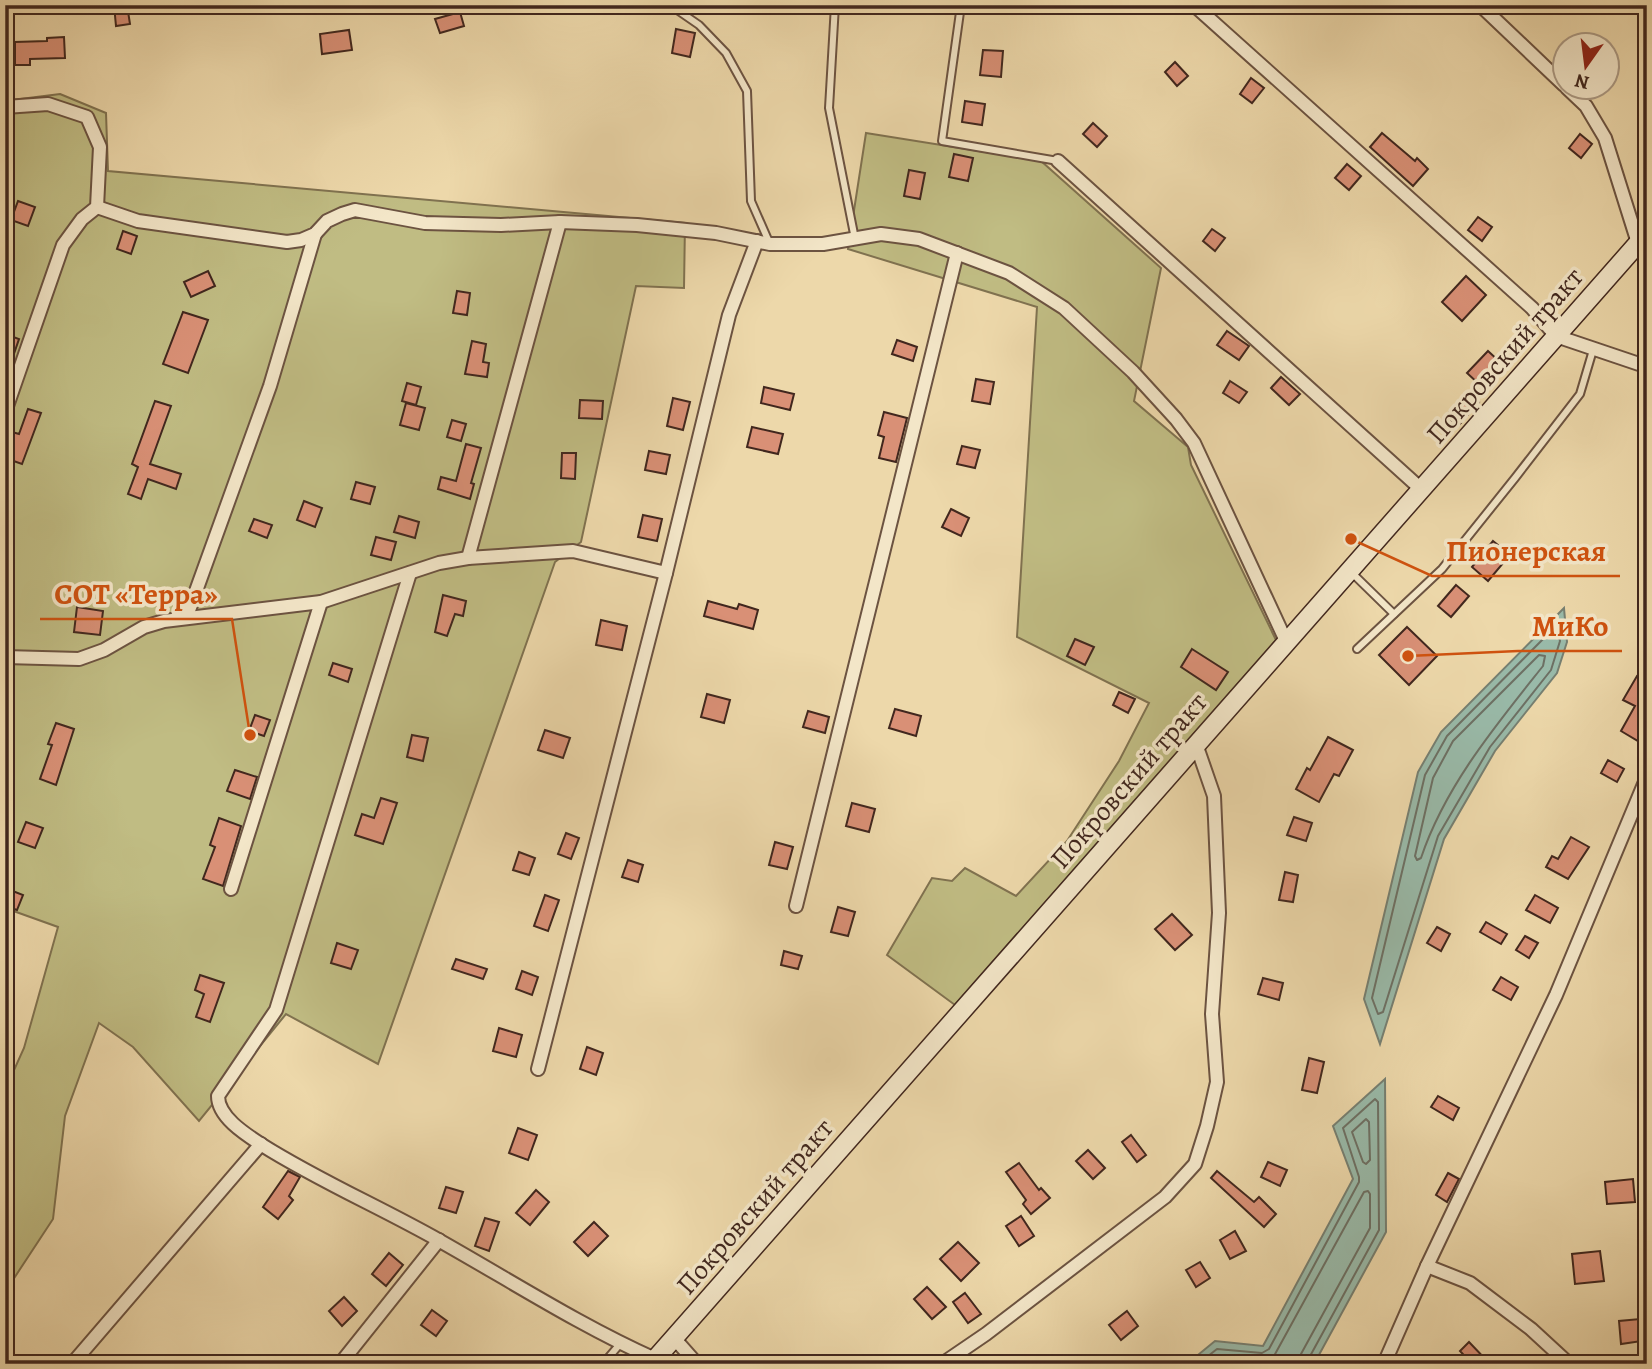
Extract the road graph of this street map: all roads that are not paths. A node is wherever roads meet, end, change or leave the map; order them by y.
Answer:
1 (670, 5) edge
2 (835, 5) edge
3 (961, 5) edge
4 (1194, 5) edge
5 (1480, 5) edge
6 (1550, 71) edge
7 (1582, 102) edge
8 (5, 107) edge
9 (1058, 162) joint
10 (97, 207) junction
11 (560, 222) junction
12 (315, 234) junction
13 (1642, 238) edge
14 (855, 239) junction
15 (764, 242) junction
16 (957, 253) junction
17 (1556, 336) junction
18 (1593, 350) junction
19 (1647, 360) edge
20 (5, 412) edge
21 (1421, 489) junction
22 (468, 558) junction
23 (1349, 570) junction
24 (410, 573) junction
25 (666, 573) junction
26 (321, 602) junction
27 (1394, 614) junction
28 (187, 616) junction
29 (1286, 641) junction
30 (1357, 649) dead end
31 (5, 657) edge
32 (1196, 744) junction
33 (1647, 777) edge
34 (231, 889) dead end
35 (796, 906) dead end
36 (538, 1069) dead end
37 (261, 1144) junction
38 (439, 1240) junction
39 (1427, 1266) junction
40 (674, 1338) junction
41 (620, 1344) junction
42 (653, 1362) edge
43 (72, 1364) edge
44 (340, 1364) edge
45 (603, 1364) edge
46 (697, 1364) edge
47 (942, 1364) edge
48 (1384, 1364) edge
49 (1569, 1364) edge

1 - 15 lane
2 - 14 lane
3 - 9 lane
4 - 17 street
5 - 6 street
7 - 13 street
8 - 10 street
9 - 21 street
10 - 12 street
10 - 20 street
11 - 12 street
11 - 15 street
11 - 22 street
12 - 28 street
13 - 17 main road, Покровский тракт
14 - 15 street
14 - 16 street
15 - 25 street
16 - 29 street
16 - 35 street
17 - 18 street
17 - 21 main road, Покровский тракт
18 - 19 street
18 - 27 lane
21 - 23 main road, Покровский тракт
22 - 24 street
22 - 25 street
23 - 27 lane
23 - 29 main road, Покровский тракт
24 - 26 street
24 - 37 street
25 - 36 street
26 - 28 street
26 - 34 street
27 - 30 lane
28 - 31 street
29 - 32 main road, Покровский тракт
32 - 40 main road, Покровский тракт
32 - 47 street
33 - 39 street
37 - 38 street
37 - 43 street
38 - 41 street
38 - 44 street
39 - 48 street
39 - 49 street
40 - 42 main road, Покровский тракт
40 - 46 street
41 - 42 street
41 - 45 lane

